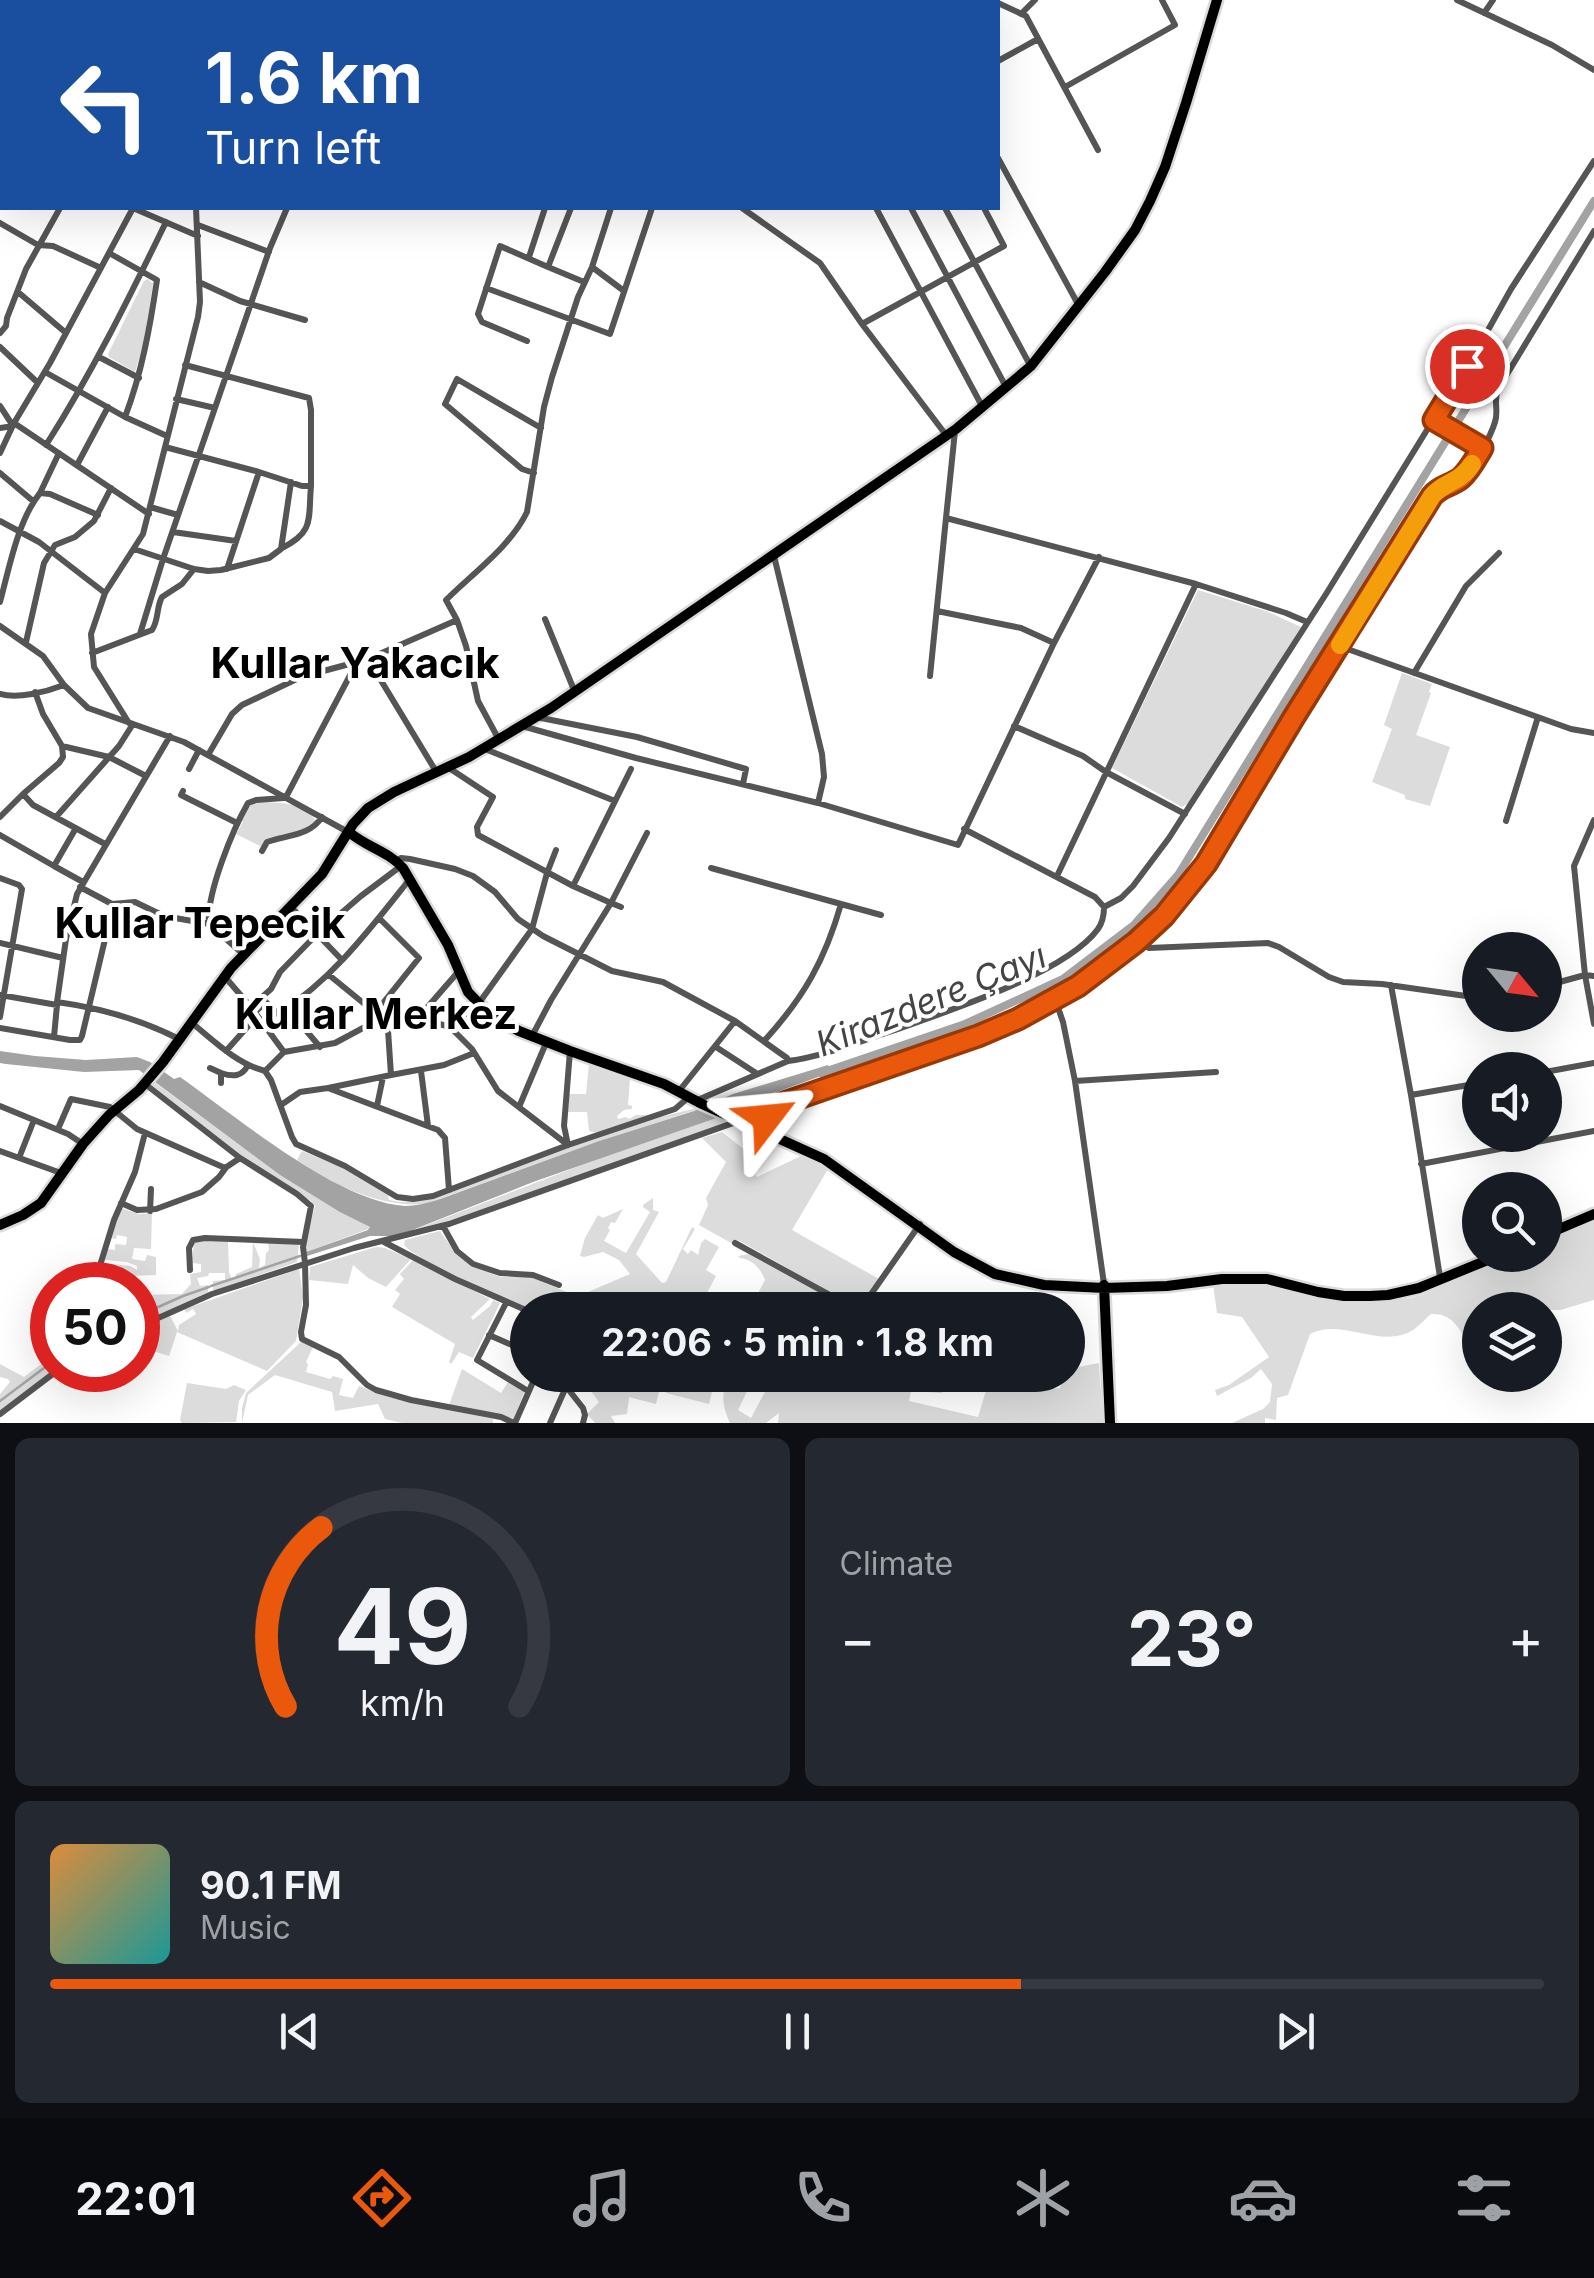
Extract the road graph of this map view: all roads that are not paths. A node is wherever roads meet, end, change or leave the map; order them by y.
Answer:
1 (1035, 0) edge
2 (1162, 0) edge
3 (1217, 0) edge
4 (1457, 0) edge
5 (1493, 0) edge
6 (1000, 4) edge
7 (1484, 13) junction
8 (1021, 14) junction
9 (1038, 39) junction
10 (1000, 60) edge
11 (1594, 70) edge
12 (1065, 86) junction
13 (1098, 150) dead end
14 (1594, 161) edge
15 (1000, 162) edge
16 (59, 210) edge
17 (132, 210) edge
18 (138, 210) edge
19 (196, 210) edge
20 (286, 210) edge
21 (544, 210) edge
22 (569, 210) edge
23 (610, 210) edge
24 (651, 210) edge
25 (745, 210) edge
26 (761, 210) edge
27 (877, 210) edge
28 (912, 210) edge
29 (946, 210) edge
30 (985, 210) edge
31 (757, 217) junction
32 (166, 222) junction
33 (0, 223) edge
34 (198, 225) junction
35 (1594, 232) edge
36 (198, 236) junction
37 (38, 246) junction
38 (269, 252) junction
39 (109, 254) junction
40 (529, 257) junction
41 (976, 262) junction
42 (592, 266) junction
43 (548, 267) junction
44 (101, 268) junction
45 (142, 271) junction
46 (948, 277) junction
47 (199, 282) junction
48 (584, 282) junction
49 (486, 288) junction
50 (624, 290) junction
51 (18, 292) junction
52 (922, 292) junction
53 (251, 304) junction
54 (1080, 307) junction
55 (306, 320) dead end
56 (570, 320) junction
57 (862, 324) junction
58 (0, 333) edge
59 (66, 333) junction
60 (526, 342) dead end
61 (0, 347) edge
62 (100, 357) junction
63 (185, 365) junction
64 (1031, 366) junction
65 (45, 372) junction
66 (226, 376) junction
67 (139, 378) junction
68 (38, 384) junction
69 (1007, 388) junction
70 (80, 392) junction
71 (176, 399) junction
72 (0, 406) edge
73 (108, 408) junction
74 (215, 408) junction
75 (983, 408) junction
76 (125, 417) junction
77 (1436, 421) junction
78 (13, 425) junction
79 (0, 428) edge
80 (541, 428) junction
81 (951, 432) junction
82 (168, 436) junction
83 (46, 445) junction
84 (165, 447) junction
85 (1480, 447) junction
86 (0, 453) edge
87 (59, 453) junction
88 (198, 456) junction
89 (76, 465) junction
90 (259, 472) junction
91 (0, 473) edge
92 (534, 473) junction
93 (291, 482) junction
94 (310, 486) junction
95 (111, 488) junction
96 (40, 493) junction
97 (33, 501) junction
98 (150, 510) junction
99 (98, 515) junction
100 (178, 515) junction
101 (946, 518) junction
102 (0, 521) edge
103 (21, 532) junction
104 (172, 532) junction
105 (236, 541) junction
106 (134, 549) junction
107 (281, 549) junction
108 (50, 552) junction
109 (1499, 554) dead end
110 (774, 555) junction
111 (1099, 556) junction
112 (163, 559) junction
113 (194, 569) junction
114 (227, 569) junction
115 (1196, 584) junction
116 (105, 593) junction
117 (0, 602) edge
118 (938, 611) junction
119 (545, 619) dead end
120 (456, 620) junction
121 (1307, 622) junction
122 (0, 626) edge
123 (140, 634) junction
124 (26, 642) junction
125 (1054, 643) junction
126 (1339, 646) junction
127 (92, 653) junction
128 (368, 659) junction
129 (357, 661) junction
130 (1414, 673) junction
131 (930, 676) dead end
132 (64, 684) junction
133 (574, 690) junction
134 (35, 692) junction
135 (0, 694) edge
136 (535, 717) junction
137 (1538, 717) junction
138 (131, 724) junction
139 (520, 726) junction
140 (1014, 726) junction
141 (1594, 733) edge
142 (170, 736) junction
143 (498, 740) junction
144 (62, 746) junction
145 (484, 749) junction
146 (199, 750) junction
147 (688, 752) junction
148 (208, 755) junction
149 (109, 757) junction
150 (449, 768) junction
151 (189, 769) dead end
152 (631, 769) dead end
153 (688, 770) junction
154 (1106, 772) junction
155 (437, 773) junction
156 (146, 776) junction
157 (743, 784) junction
158 (183, 791) dead end
159 (23, 794) junction
160 (287, 797) junction
161 (615, 801) junction
162 (818, 804) junction
163 (1185, 814) junction
164 (56, 817) junction
165 (322, 817) junction
166 (0, 818) edge
167 (1594, 820) edge
168 (1506, 821) dead end
169 (237, 823) junction
170 (76, 828) junction
171 (964, 829) junction
172 (349, 832) junction
173 (647, 834) dead end
174 (0, 835) edge
175 (104, 844) junction
176 (556, 850) dead end
177 (262, 851) dead end
178 (398, 863) junction
179 (54, 866) junction
180 (711, 868) dead end
181 (547, 874) junction
182 (1057, 876) junction
183 (0, 878) edge
184 (410, 880) junction
185 (81, 884) junction
186 (572, 886) junction
187 (612, 903) junction
188 (112, 904) junction
189 (841, 904) junction
190 (1104, 907) junction
191 (292, 908) junction
192 (620, 908) dead end
193 (881, 915) dead end
194 (379, 918) junction
195 (208, 924) junction
196 (532, 928) junction
197 (318, 934) junction
198 (1136, 942) junction
199 (0, 943) edge
200 (12, 946) junction
201 (578, 954) junction
202 (244, 955) junction
203 (63, 958) junction
204 (342, 960) junction
205 (458, 972) junction
206 (329, 975) junction
207 (1590, 976) edge
208 (224, 977) junction
209 (1562, 982) edge
210 (1391, 985) junction
211 (2, 995) edge
212 (1462, 995) edge
213 (1056, 1000) junction
214 (57, 1003) junction
215 (478, 1004) junction
216 (90, 1006) junction
217 (287, 1008) junction
218 (254, 1011) junction
219 (381, 1015) junction
220 (0, 1017) edge
221 (418, 1018) junction
222 (735, 1021) junction
223 (192, 1023) junction
224 (1594, 1024) edge
225 (450, 1026) junction
226 (0, 1028) edge
227 (532, 1036) junction
228 (54, 1037) junction
229 (180, 1039) junction
230 (765, 1040) junction
231 (546, 1042) junction
232 (320, 1047) junction
233 (716, 1047) junction
234 (226, 1050) junction
235 (570, 1051) junction
236 (284, 1052) junction
237 (474, 1053) junction
238 (788, 1061) junction
239 (1594, 1063) edge
240 (248, 1065) junction
241 (210, 1068) dead end
242 (1562, 1069) edge
243 (265, 1071) junction
244 (421, 1071) junction
245 (1216, 1072) dead end
246 (221, 1073) junction
247 (756, 1073) junction
248 (387, 1076) junction
249 (1075, 1080) junction
250 (145, 1084) junction
251 (221, 1084) dead end
252 (1462, 1086) edge
253 (328, 1088) junction
254 (1411, 1095) junction
255 (695, 1098) junction
256 (281, 1105) junction
257 (0, 1106) edge
258 (377, 1106) junction
259 (519, 1107) junction
260 (771, 1108) junction
261 (116, 1109) junction
262 (741, 1119) junction
263 (34, 1120) junction
264 (428, 1126) junction
265 (772, 1128) junction
266 (58, 1130) junction
267 (1594, 1132) edge
268 (145, 1133) junction
269 (82, 1144) junction
270 (568, 1144) junction
271 (0, 1151) edge
272 (19, 1158) junction
273 (240, 1158) junction
274 (1421, 1164) junction
275 (225, 1168) junction
276 (62, 1173) junction
277 (151, 1189) dead end
278 (449, 1190) junction
279 (121, 1203) junction
280 (150, 1211) junction
281 (1594, 1212) edge
282 (0, 1224) edge
283 (920, 1225) junction
284 (443, 1226) junction
285 (1562, 1226) edge
286 (382, 1241) junction
287 (736, 1243) dead end
288 (304, 1254) junction
289 (100, 1262) edge
290 (1462, 1267) edge
291 (190, 1270) dead end
292 (1462, 1272) edge
293 (1440, 1276) junction
294 (558, 1286) dead end
295 (1104, 1286) junction
296 (1087, 1288) junction
297 (1117, 1288) junction
298 (825, 1292) edge
299 (871, 1292) edge
300 (506, 1302) junction
301 (510, 1304) edge
302 (1104, 1308) junction
303 (160, 1317) edge
304 (488, 1336) junction
305 (510, 1345) edge
306 (510, 1380) edge
307 (30, 1391) edge
308 (528, 1392) edge
309 (564, 1392) edge
310 (570, 1392) edge
311 (0, 1414) edge
312 (514, 1423) edge
313 (550, 1423) edge
314 (583, 1423) edge
315 (1110, 1423) edge

1 - 8 street
2 - 12 street
3 - 54 main road
4 - 7 street
5 - 7 street
6 - 8 street
7 - 11 street
8 - 9 street
9 - 10 street
9 - 12 street
12 - 13 street
14 - 77 street
15 - 54 street
16 - 37 street
17 - 39 street
18 - 32 street
19 - 34 street
20 - 38 street
21 - 40 street
22 - 43 street
23 - 42 street
24 - 50 street
25 - 31 street
26 - 31 street
27 - 52 street
28 - 46 street
29 - 41 street
30 - 41 street
31 - 57 street
32 - 36 street
32 - 45 street
33 - 37 street
34 - 36 street
34 - 38 street
35 - 85 street
36 - 47 street
37 - 44 street
37 - 51 street
38 - 53 street
39 - 44 street
39 - 45 street
40 - 43 street
40 - 49 street
41 - 46 street
41 - 64 street
42 - 48 street
42 - 50 street
43 - 48 street
44 - 59 street
45 - 62 street
45 - 67 street
46 - 52 street
46 - 69 street
47 - 53 street
47 - 63 street
48 - 56 street
49 - 56 street
49 - 60 street
50 - 56 street
51 - 58 street
51 - 59 street
52 - 57 street
52 - 75 street
53 - 55 street
53 - 66 street
54 - 64 main road
56 - 80 street
57 - 81 street
59 - 65 street
61 - 68 street
62 - 67 street
62 - 70 street
63 - 66 street
63 - 71 street
64 - 69 main road
65 - 68 street
65 - 70 street
66 - 74 street
66 - 94 street
67 - 76 street
68 - 78 street
69 - 75 main road
70 - 73 street
70 - 83 street
71 - 74 street
71 - 82 street
72 - 78 street
73 - 76 street
73 - 89 street
74 - 88 street
75 - 81 main road
76 - 82 street
77 - 85 street
77 - 121 street
78 - 79 street
78 - 83 street
78 - 86 street
80 - 92 street
80 - 92 street
81 - 101 street
81 - 110 main road
82 - 84 street
83 - 87 street
84 - 88 street
84 - 98 street
85 - 126 street
87 - 89 street
87 - 96 street
88 - 90 street
88 - 100 street
89 - 95 street
90 - 93 street
90 - 105 street
91 - 97 street
92 - 120 street
93 - 94 street
93 - 107 street
94 - 107 street
95 - 98 street
95 - 99 street
96 - 97 street
96 - 99 street
97 - 103 street
98 - 100 street
98 - 106 street
99 - 108 street
100 - 104 street
101 - 111 street
101 - 118 street
102 - 103 street
103 - 108 street
103 - 117 street
104 - 105 street
104 - 112 street
105 - 114 street
106 - 112 street
106 - 116 street
107 - 114 street
108 - 116 street
108 - 124 street
109 - 130 street
110 - 133 main road
110 - 162 street
111 - 115 street
111 - 125 street
112 - 113 street
112 - 123 street
113 - 114 street
113 - 123 street
115 - 121 street
115 - 154 street
116 - 127 street
118 - 125 street
118 - 131 street
119 - 133 street
120 - 128 street
120 - 143 street
121 - 163 street
122 - 124 street
123 - 127 street
124 - 132 street
125 - 140 street
126 - 130 street
126 - 198 street
127 - 138 street
128 - 129 street
128 - 155 street
129 - 148 street
129 - 160 street
130 - 137 street
132 - 134 street
132 - 138 street
133 - 136 main road
134 - 135 street
134 - 144 street
136 - 139 main road
136 - 147 street
137 - 141 street
137 - 168 street
138 - 142 street
138 - 149 street
139 - 143 main road
139 - 153 street
140 - 154 street
140 - 171 street
142 - 146 street
142 - 156 street
143 - 145 main road
144 - 149 street
144 - 159 street
145 - 150 main road
145 - 161 street
146 - 148 street
146 - 151 street
147 - 153 street
147 - 157 street
148 - 160 street
149 - 156 street
149 - 164 street
150 - 155 main road
150 - 181 street
152 - 161 street
153 - 157 street
154 - 163 street
154 - 182 street
155 - 172 main road
156 - 175 street
157 - 162 street
158 - 169 street
159 - 164 street
159 - 166 street
160 - 165 street
160 - 169 street
161 - 186 street
162 - 171 street
163 - 190 street
164 - 170 street
165 - 172 street
165 - 177 street
167 - 207 street
169 - 195 street
170 - 175 street
170 - 179 street
171 - 182 street
172 - 178 main road
172 - 191 main road
173 - 187 street
174 - 179 street
175 - 185 street
176 - 181 street
178 - 184 main road
178 - 196 street
178 - 197 street
179 - 185 street
180 - 189 street
181 - 186 street
181 - 196 street
182 - 190 street
183 - 200 street
184 - 194 street
184 - 205 main road
185 - 188 street
185 - 203 street
186 - 187 street
187 - 192 street
187 - 201 street
188 - 195 street
188 - 216 street
189 - 193 street
189 - 230 street
190 - 238 street
191 - 197 street
191 - 202 main road
194 - 204 street
194 - 219 street
195 - 202 street
196 - 201 street
196 - 215 street
197 - 204 street
197 - 218 street
198 - 210 street
198 - 213 street
199 - 200 street
200 - 203 street
200 - 211 street
201 - 222 street
201 - 227 street
202 - 208 main road
203 - 214 street
204 - 206 street
205 - 215 main road
205 - 221 street
206 - 217 street
206 - 219 street
207 - 209 street
207 - 224 street
208 - 218 street
208 - 223 main road
210 - 212 street
210 - 254 street
211 - 214 street
211 - 220 street
213 - 249 street
213 - 260 street
214 - 216 street
214 - 228 street
215 - 225 street
215 - 227 main road
216 - 228 street
216 - 229 street
217 - 218 street
217 - 232 street
218 - 234 street
218 - 236 street
219 - 221 street
219 - 232 street
219 - 248 street
221 - 225 street
222 - 230 street
222 - 233 street
223 - 229 main road
223 - 234 street
225 - 237 street
226 - 228 street
227 - 231 main road
229 - 250 main road
230 - 238 street
231 - 235 main road
231 - 259 street
232 - 236 street
233 - 247 street
233 - 255 street
234 - 240 street
235 - 255 main road
235 - 270 street
236 - 243 street
237 - 244 street
237 - 259 street
238 - 247 street
239 - 242 street
240 - 243 street
240 - 246 street
241 - 246 street
243 - 256 street
244 - 248 street
244 - 264 street
245 - 249 street
246 - 251 street
247 - 255 street
248 - 253 street
248 - 258 street
249 - 295 street
250 - 261 main road
250 - 273 street
252 - 254 street
253 - 256 street
253 - 258 street
254 - 274 street
255 - 262 main road
255 - 270 street
256 - 278 street
257 - 263 street
258 - 264 street
259 - 270 street
260 - 262 street
260 - 265 main road
261 - 266 street
261 - 268 street
261 - 269 main road
262 - 265 main road
262 - 283 main road
262 - 284 street
263 - 266 street
263 - 272 street
264 - 278 street
265 - 283 main road
266 - 269 street
267 - 274 street
268 - 275 street
268 - 279 street
269 - 276 main road
270 - 278 street
271 - 272 street
272 - 276 street
273 - 275 street
273 - 288 street
274 - 293 street
275 - 280 street
276 - 282 main road
277 - 280 street
279 - 280 street
279 - 289 street
281 - 285 main road
283 - 295 main road
283 - 296 main road
283 - 299 street
284 - 286 street
284 - 294 street
286 - 288 street
286 - 300 street
287 - 298 street
288 - 291 street
288 - 303 street
288 - 312 street
290 - 293 main road
292 - 297 main road
293 - 295 main road
295 - 296 main road
295 - 297 main road
295 - 302 main road
296 - 302 main road
297 - 302 main road
300 - 301 street
300 - 304 street
302 - 315 main road
304 - 305 street
304 - 306 street
307 - 311 street
308 - 312 street
309 - 313 street
310 - 314 street

